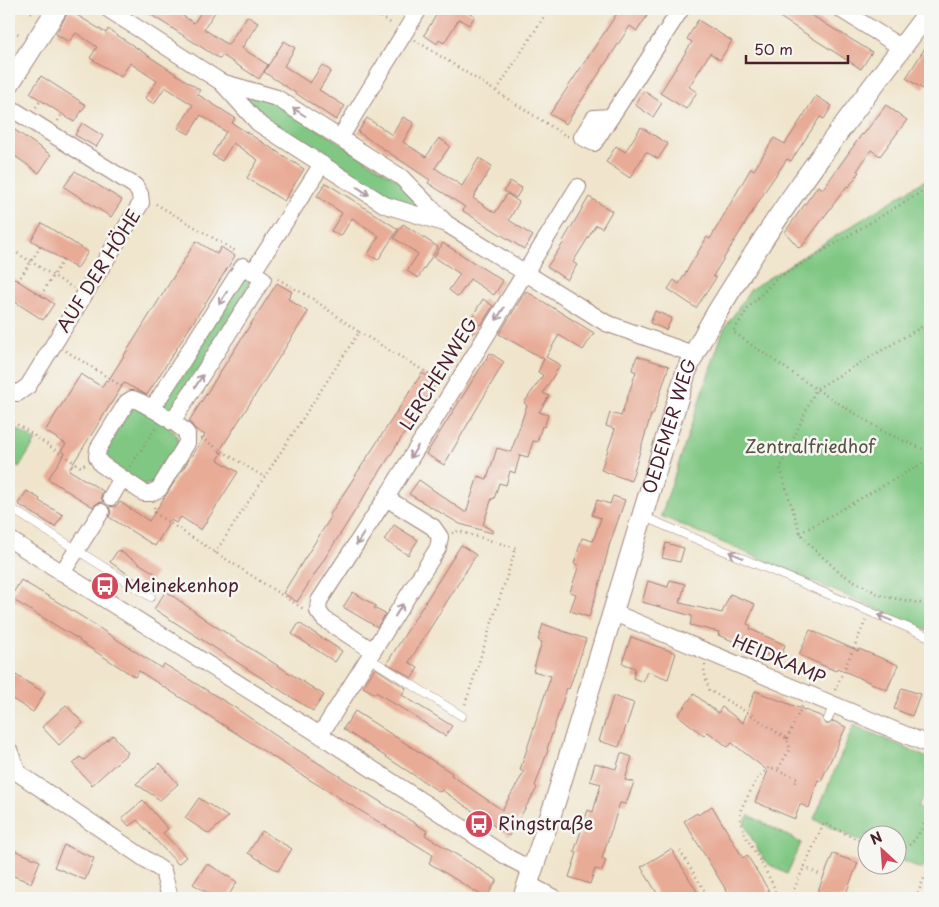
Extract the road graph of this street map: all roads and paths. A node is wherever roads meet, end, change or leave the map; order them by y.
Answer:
1 (57, 9) edge
2 (108, 9) edge
3 (368, 9) edge
4 (419, 9) edge
5 (549, 9) edge
6 (681, 9) edge
7 (840, 9) edge
8 (930, 10) edge
9 (404, 33) junction
10 (902, 48) junction
11 (221, 82) junction
12 (9, 84) edge
13 (497, 90) junction
14 (9, 107) edge
15 (582, 137) joint
16 (340, 138) junction
17 (322, 164) junction
18 (578, 187) dead end
19 (930, 187) edge
20 (140, 194) junction
21 (447, 224) junction
22 (41, 246) dead end
23 (9, 248) edge
24 (63, 260) dead end
25 (31, 262) junction
26 (253, 272) junction
27 (526, 272) junction
28 (53, 276) junction
29 (18, 281) dead end
30 (41, 295) dead end
31 (84, 295) junction
32 (930, 322) edge
33 (359, 332) junction
34 (54, 344) junction
35 (693, 354) junction
36 (453, 389) junction
37 (816, 389) junction
38 (9, 392) edge
39 (132, 399) junction
40 (163, 416) junction
41 (9, 419) edge
42 (187, 435) junction
43 (930, 452) edge
44 (98, 457) junction
45 (930, 458) edge
46 (264, 477) junction
47 (122, 478) junction
48 (151, 493) junction
49 (111, 497) dead end
50 (386, 498) junction
51 (9, 507) edge
52 (101, 512) dead end
53 (642, 516) junction
54 (800, 532) junction
55 (440, 537) junction
56 (9, 539) edge
57 (76, 550) junction
58 (215, 553) junction
59 (62, 573) junction
60 (151, 597) dead end
61 (930, 605) edge
62 (318, 611) junction
63 (870, 611) junction
64 (612, 612) junction
65 (930, 637) edge
66 (708, 652) junction
67 (371, 654) junction
68 (807, 693) junction
69 (830, 709) junction
70 (462, 716) joint
71 (320, 735) junction
72 (787, 739) junction
73 (930, 745) edge
74 (9, 750) edge
75 (778, 770) junction
76 (796, 784) dead end
77 (930, 812) edge
78 (856, 839) edge
79 (906, 849) edge
80 (680, 851) dead end
81 (930, 864) edge
82 (804, 867) junction
83 (821, 875) dead end
84 (528, 884) edge
85 (170, 898) edge
86 (554, 898) edge
87 (709, 898) edge
88 (770, 898) edge
89 (790, 898) edge
90 (916, 898) edge

1 - 12 street
2 - 11 street
3 - 9 path
4 - 9 street
5 - 13 path
6 - 15 street
7 - 10 street
8 - 10 street, OEDEMER WEG
9 - 13 path
9 - 16 street
10 - 35 street, OEDEMER WEG
16 -> 11 street
11 - 17 street
13 - 15 path
14 - 20 street, AUF DER HÖHE
16 - 21 street
17 -> 21 street
17 - 26 street
18 - 27 street, LERCHENWEG
19 - 37 path
20 - 26 path
20 - 31 street, AUF DER HÖHE
21 - 27 street
22 - 25 path
23 - 25 path
24 - 28 path
25 - 28 path
25 - 29 path
26 - 33 path
40 -> 26 street
26 -> 40 street
27 - 35 street
27 -> 36 street, LERCHENWEG
28 - 30 path
28 - 31 path
31 - 34 street, AUF DER HÖHE
32 - 37 path
33 - 36 path
33 - 46 path
34 - 38 street, AUF DER HÖHE
34 - 39 path
35 - 53 street, OEDEMER WEG
36 -> 50 street, LERCHENWEG
37 - 43 path
37 - 54 path
39 - 40 street
39 - 44 street
40 - 42 street
40 - 47 path
41 - 44 path
42 - 46 path
42 - 48 street
44 - 47 street
45 - 54 path
46 - 58 path
47 - 48 street
47 - 49 street
48 - 58 path
50 - 55 street
50 -> 62 street, LERCHENWEG
51 - 57 lane
52 - 57 street
63 -> 53 lane
53 - 64 street, OEDEMER WEG
54 - 61 path
67 -> 55 street
55 - 70 path
56 - 59 street
57 - 59 street
57 - 60 lane
58 - 62 path
59 - 71 street
62 - 67 street
65 -> 63 lane
63 - 69 path
64 - 66 street, HEIDKAMP
64 - 84 street, OEDEMER WEG
66 - 68 street, HEIDKAMP
66 - 72 path
67 - 70 lane
67 - 71 street
68 - 69 street, HEIDKAMP
68 - 72 path
69 - 73 street, HEIDKAMP
71 - 84 street
72 - 75 path
74 - 85 street
75 - 76 path
75 - 88 path
77 - 79 path
78 - 82 path
80 - 87 path
81 - 90 path
82 - 83 path
82 - 89 path
84 - 86 street

